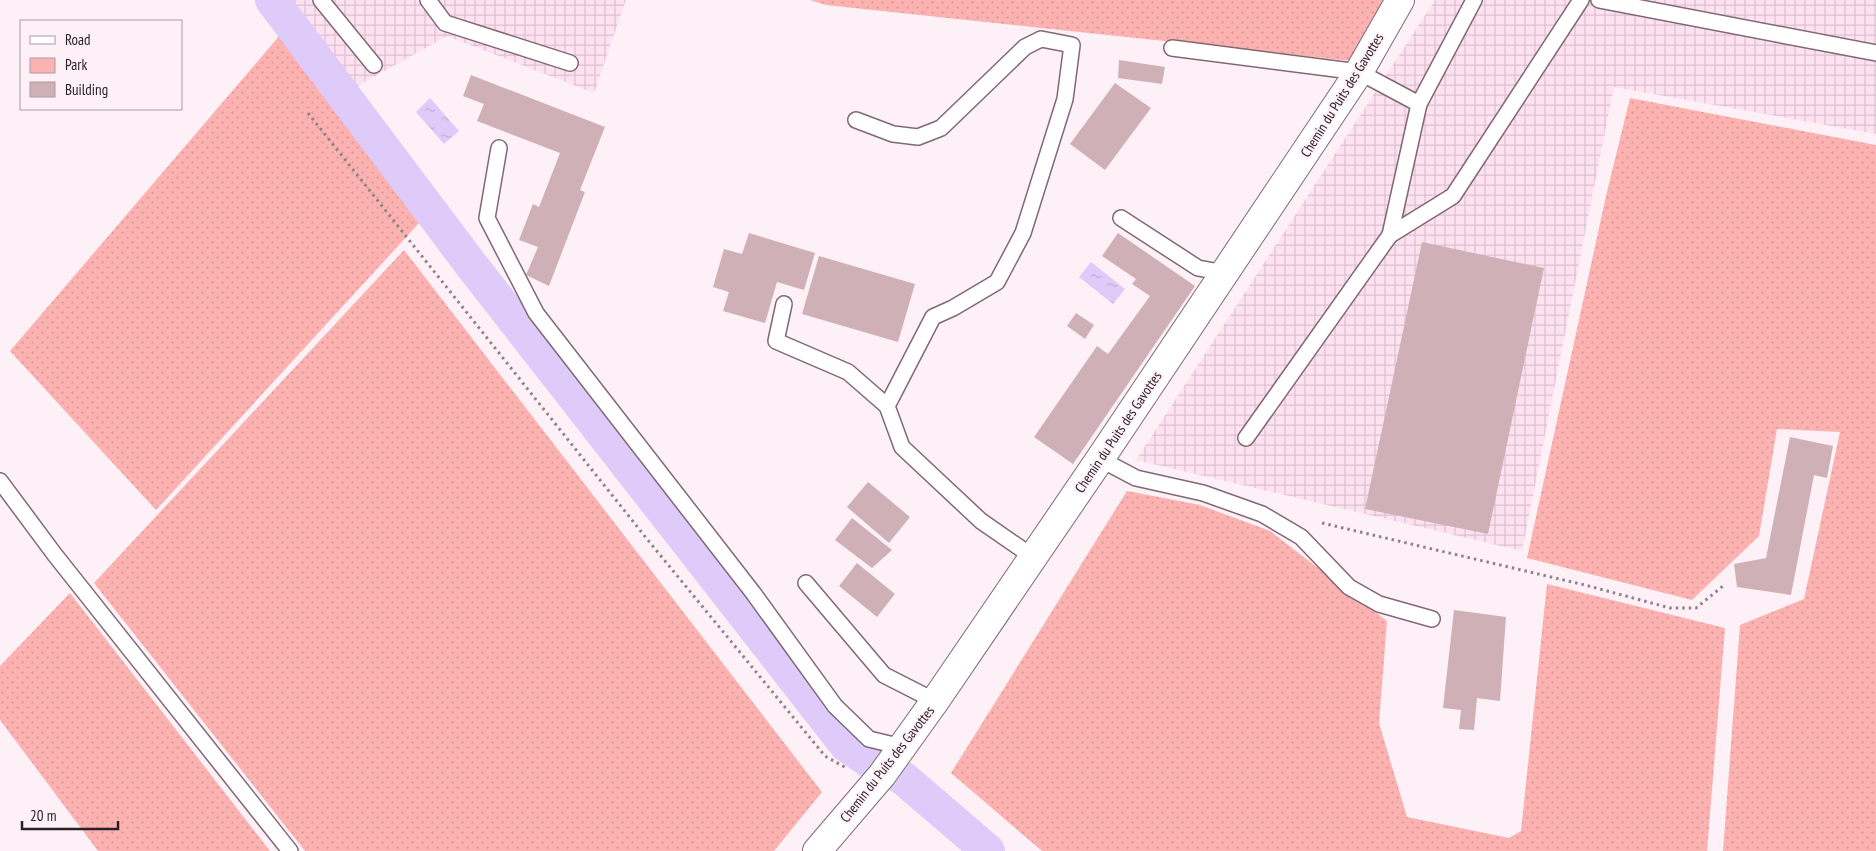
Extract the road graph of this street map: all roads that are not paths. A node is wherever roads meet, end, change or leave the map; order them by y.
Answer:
1 (321, 0) edge
2 (428, 0) edge
3 (1400, 0) edge
4 (1474, 0) edge
5 (1581, 0) edge
6 (1600, 0) edge
7 (1172, 48) dead end
8 (1876, 54) edge
9 (570, 63) dead end
10 (374, 65) dead end
11 (1359, 72) junction
12 (1419, 104) junction
13 (856, 120) dead end
14 (499, 148) dead end
15 (1121, 218) dead end
16 (1390, 236) junction
17 (1225, 273) junction
18 (784, 304) dead end
19 (887, 406) junction
20 (1246, 438) dead end
21 (1100, 459) junction
22 (0, 481) edge
23 (1033, 557) junction
24 (806, 583) dead end
25 (1432, 619) dead end
26 (935, 701) junction
27 (902, 747) junction
28 (290, 851) edge
29 (818, 851) edge

1 - 10 lane
2 - 9 lane
3 - 11 street, Chemin du Puits des Gavottes
4 - 12 lane
5 - 16 lane
6 - 8 lane
7 - 11 lane
11 - 12 lane
11 - 17 street, Chemin du Puits des Gavottes
12 - 16 lane
13 - 19 lane
14 - 27 lane
15 - 17 lane
16 - 20 lane
17 - 21 street, Chemin du Puits des Gavottes
18 - 19 lane
19 - 23 lane
21 - 23 street, Chemin du Puits des Gavottes
21 - 25 lane
22 - 28 lane
23 - 26 street, Chemin du Puits des Gavottes
24 - 26 lane
26 - 27 street, Chemin du Puits des Gavottes
27 - 29 street, Chemin du Puits des Gavottes

